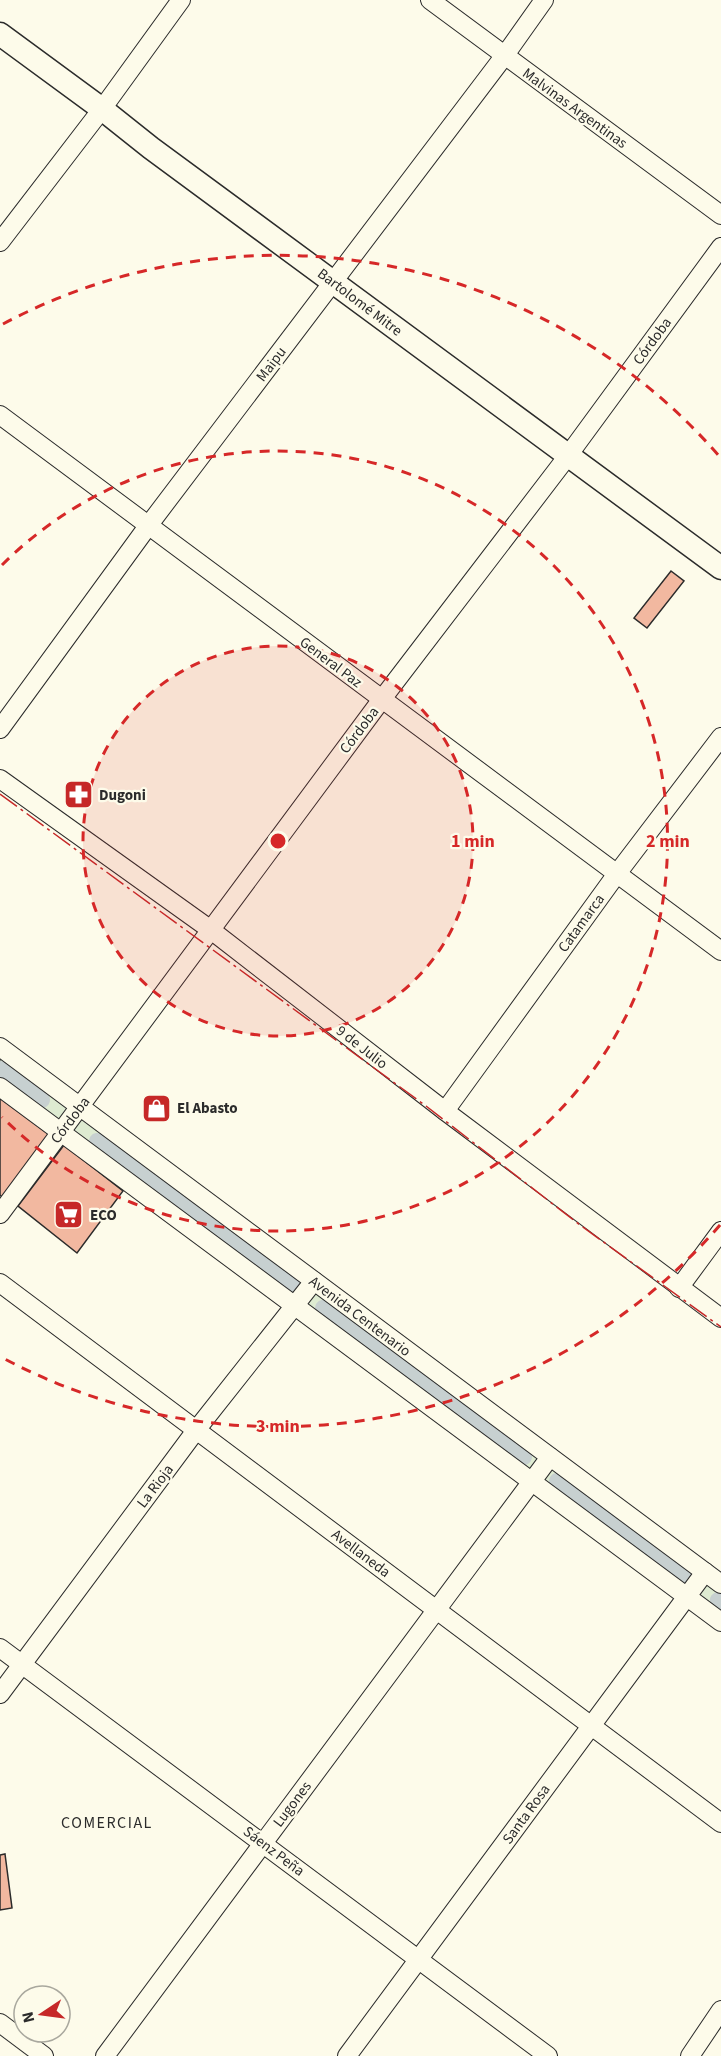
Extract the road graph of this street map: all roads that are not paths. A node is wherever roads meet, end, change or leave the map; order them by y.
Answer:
1 (181, 0) edge
2 (430, 0) edge
3 (544, 0) edge
4 (0, 34) edge
5 (505, 55) junction
6 (102, 109) junction
7 (721, 215) edge
8 (0, 242) edge
9 (721, 247) edge
10 (334, 282) junction
11 (0, 415) edge
12 (567, 457) junction
13 (148, 526) junction
14 (721, 568) edge
15 (382, 699) junction
16 (0, 729) edge
17 (721, 737) edge
18 (0, 779) edge
19 (616, 874) junction
20 (211, 930) junction
21 (721, 951) edge
22 (0, 1047) edge
23 (0, 1087) edge
24 (79, 1107) junction
25 (445, 1111) junction
26 (61, 1132) junction
27 (0, 1214) edge
28 (721, 1232) edge
29 (314, 1281) junction
30 (0, 1282) edge
31 (678, 1288) junction
32 (294, 1305) junction
33 (721, 1318) edge
34 (197, 1429) junction
35 (550, 1457) junction
36 (532, 1482) junction
37 (705, 1572) junction
38 (721, 1584) edge
39 (687, 1597) junction
40 (436, 1609) junction
41 (721, 1622) edge
42 (0, 1648) edge
43 (22, 1664) junction
44 (0, 1694) edge
45 (592, 1725) junction
46 (721, 1823) edge
47 (263, 1843) junction
48 (419, 1958) junction
49 (721, 2010) edge
50 (0, 2023) edge
51 (44, 2056) edge
52 (105, 2056) edge
53 (347, 2056) edge
54 (548, 2056) edge
55 (690, 2056) edge

1 - 6 street
2 - 5 street, Malvinas Argentinas
3 - 5 street, Maipu
4 - 6 main road, Bartolomé Mitre
5 - 7 street, Malvinas Argentinas
5 - 10 street, Maipu
6 - 8 street
6 - 10 main road, Bartolomé Mitre
9 - 12 street, Córdoba
10 - 12 main road, Bartolomé Mitre
10 - 13 street, Maipu
11 - 13 street, General Paz
12 - 14 main road, Bartolomé Mitre
12 - 15 street, Córdoba
13 - 15 street, General Paz
13 - 16 street, Maipu
15 - 19 street, General Paz
15 - 20 street, Córdoba
17 - 19 street, Catamarca
18 - 20 street, 9 de Julio
19 - 21 street, General Paz
19 - 25 street, Catamarca
20 - 24 street, Córdoba
20 - 25 street, 9 de Julio
22 - 24 street, Avenida Centenario
23 - 26 street, Avenida Centenario
24 - 26 street, Córdoba
24 - 29 street, Avenida Centenario
25 - 31 street, 9 de Julio
26 - 27 street, Córdoba
26 - 32 street, Avenida Centenario
28 - 31 street
29 - 32 street, La Rioja
29 - 35 street, Avenida Centenario
30 - 34 street, Avellaneda
31 - 33 street, 9 de Julio
32 - 34 street, La Rioja
32 - 36 street, Avenida Centenario
34 - 40 street, Avellaneda
34 - 43 street, La Rioja
35 - 36 street, Lugones
35 - 37 street, Avenida Centenario
36 - 39 street, Avenida Centenario
36 - 40 street, Lugones
37 - 38 street, Avenida Centenario
37 - 39 street, Santa Rosa
39 - 41 street, Avenida Centenario
39 - 45 street, Santa Rosa
40 - 45 street, Avellaneda
40 - 47 street, Lugones
42 - 43 street, Sáenz Peña
43 - 44 street, La Rioja
43 - 47 street, Sáenz Peña
45 - 46 street, Avellaneda
45 - 48 street, Santa Rosa
47 - 48 street, Sáenz Peña
47 - 52 street, Lugones
48 - 53 street, Santa Rosa
48 - 54 street, Sáenz Peña
49 - 55 street
50 - 51 street

